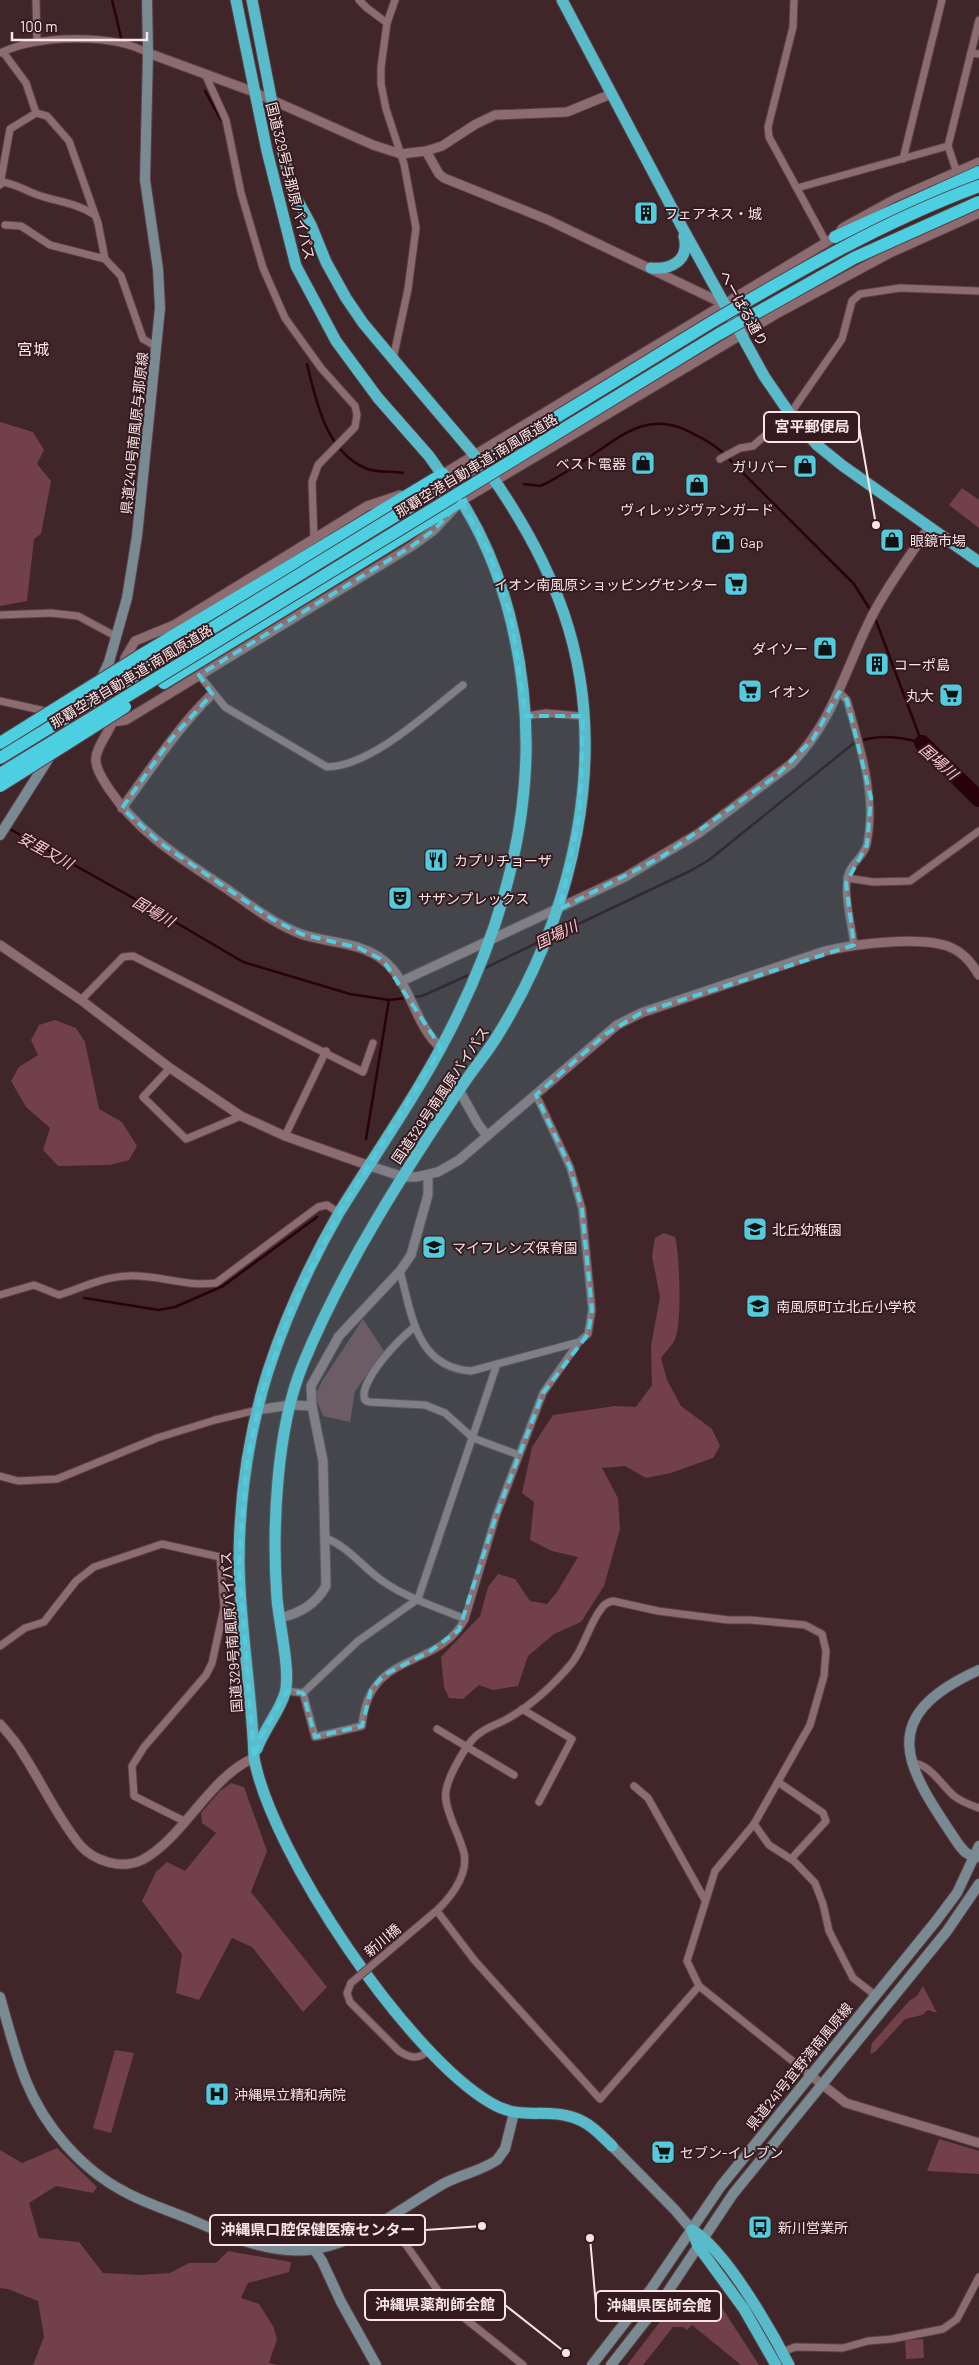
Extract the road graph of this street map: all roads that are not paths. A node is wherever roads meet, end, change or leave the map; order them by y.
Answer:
1 (36, 0) edge
2 (147, 0) edge
3 (236, 0) edge
4 (252, 0) edge
5 (359, 0) edge
6 (394, 0) edge
7 (562, 0) edge
8 (794, 0) edge
9 (942, 0) edge
10 (979, 20) edge
11 (387, 23) junction
12 (37, 41) junction
13 (2, 52) edge
14 (148, 53) junction
15 (975, 54) edge
16 (206, 74) junction
17 (254, 92) junction
18 (610, 94) junction
19 (271, 100) junction
20 (36, 114) junction
21 (948, 146) junction
22 (426, 151) junction
23 (401, 154) junction
24 (903, 159) junction
25 (979, 161) edge
26 (956, 170) junction
27 (979, 172) edge
28 (0, 184) edge
29 (979, 186) edge
30 (797, 188) junction
31 (979, 202) edge
32 (979, 213) edge
33 (95, 215) junction
34 (5, 225) dead end
35 (682, 227) junction
36 (831, 240) junction
37 (105, 259) junction
38 (650, 268) junction
39 (979, 291) edge
40 (724, 304) junction
41 (741, 333) junction
42 (157, 347) junction
43 (393, 359) junction
44 (790, 414) junction
45 (474, 455) junction
46 (721, 458) dead end
47 (442, 474) junction
48 (494, 480) junction
49 (431, 482) junction
50 (461, 501) junction
51 (929, 527) junction
52 (314, 539) junction
53 (979, 562) edge
54 (0, 615) edge
55 (117, 637) junction
56 (198, 675) junction
57 (463, 685) dead end
58 (839, 692) junction
59 (212, 694) junction
60 (0, 701) edge
61 (526, 716) junction
62 (583, 716) junction
63 (78, 717) junction
64 (113, 722) junction
65 (0, 743) edge
66 (0, 758) edge
67 (0, 774) edge
68 (0, 786) edge
69 (122, 808) junction
70 (979, 831) edge
71 (1, 833) edge
72 (847, 878) junction
73 (558, 909) junction
74 (489, 941) junction
75 (0, 945) edge
76 (854, 945) junction
77 (979, 975) edge
78 (402, 985) junction
79 (81, 1000) junction
80 (373, 1043) dead end
81 (441, 1048) junction
82 (326, 1051) junction
83 (170, 1068) junction
84 (459, 1090) junction
85 (535, 1096) junction
86 (241, 1116) junction
87 (285, 1136) junction
88 (487, 1136) junction
89 (370, 1166) junction
90 (428, 1175) junction
91 (404, 1176) junction
92 (339, 1213) junction
93 (400, 1271) junction
94 (0, 1295) edge
95 (415, 1327) junction
96 (579, 1342) junction
97 (497, 1364) junction
98 (290, 1405) junction
99 (312, 1406) junction
100 (257, 1410) junction
101 (473, 1438) junction
102 (519, 1455) junction
103 (0, 1476) edge
104 (326, 1538) junction
105 (418, 1599) junction
106 (279, 1618) junction
107 (465, 1619) junction
108 (0, 1646) edge
109 (979, 1670) edge
110 (286, 1691) junction
111 (303, 1693) junction
112 (522, 1709) junction
113 (0, 1724) edge
114 (437, 1729) dead end
115 (466, 1748) junction
116 (254, 1758) junction
117 (911, 1764) junction
118 (514, 1775) dead end
119 (778, 1782) junction
120 (634, 1786) dead end
121 (540, 1802) dead end
122 (979, 1808) edge
123 (184, 1821) junction
124 (754, 1824) junction
125 (979, 1846) edge
126 (975, 1858) junction
127 (790, 1859) junction
128 (979, 1884) edge
129 (705, 1900) junction
130 (437, 1911) junction
131 (699, 1986) junction
132 (874, 1995) junction
133 (0, 1997) edge
134 (428, 2051) junction
135 (810, 2075) junction
136 (822, 2085) junction
137 (514, 2114) junction
138 (979, 2142) edge
139 (612, 2146) joint
140 (388, 2219) junction
141 (692, 2230) junction
142 (701, 2241) junction
143 (314, 2250) junction
144 (979, 2277) edge
145 (783, 2352) junction
146 (376, 2365) edge
147 (523, 2365) edge
148 (592, 2365) edge
149 (611, 2365) edge
150 (776, 2365) edge
151 (789, 2365) edge

1 - 12 street
2 - 14 main road, 県道240号南風原与那原線
3 - 17 highway, 国道329号与那原バイパス
4 - 19 highway, 国道329号与那原バイパス
5 - 11 street
6 - 11 street
7 - 18 highway, へーばる通り
8 - 30 street
9 - 24 street
10 - 15 street
11 - 23 street
12 - 13 street
12 - 14 street
13 - 20 street
14 - 16 street
14 - 42 main road, 県道240号南風原与那原線
15 - 21 street
16 - 17 street
16 - 52 street
17 - 19 street
17 - 47 highway, 国道329号与那原バイパス
18 - 22 street
18 - 35 highway, へーばる通り
19 - 23 street
19 - 43 highway, 国道329号与那原バイパス
20 - 28 street
20 - 33 street
21 - 24 street
21 - 26 street
22 - 23 street
22 - 38 street
23 - 43 street
24 - 30 street
25 - 26 street
26 - 36 street
27 - 36 highway
28 - 33 street
29 - 66 highway, 那覇空港自動車道;南風原道路, bridge
30 - 36 street
31 - 67 highway, 那覇空港自動車道;南風原道路, bridge
32 - 41 street
33 - 37 street
34 - 37 street
35 - 38 highway
35 - 40 highway, へーばる通り
36 - 40 street
37 - 42 street
38 - 40 street
39 - 44 street
40 - 41 highway, へーばる通り
40 - 45 street
41 - 44 highway, へーばる通り
41 - 48 street
42 - 55 main road, 県道240号南風原与那原線
43 - 45 highway, 国道329号与那原バイパス
44 - 46 street
44 - 51 highway, へーばる通り
45 - 47 street
45 - 48 highway, 国道329号南風原バイパス
47 - 49 highway
47 - 50 highway, 国道329号南風原バイパス
48 - 50 street
48 - 62 highway, 国道329号南風原バイパス
49 - 52 street
49 - 65 highway, bridge
50 - 56 street
50 - 61 highway, 国道329号南風原バイパス
50 - 68 highway, bridge
51 - 53 highway, へーばる通り
51 - 58 street
52 - 64 street
54 - 55 street
55 - 63 main road, 県道240号南風原与那原線
56 - 59 street
56 - 64 street
57 - 59 street
58 - 72 street
58 - 73 street
59 - 69 street
60 - 63 street
61 - 62 street
61 - 74 highway, 国道329号南風原バイパス
62 - 73 highway, 国道329号南風原バイパス
63 - 64 street
63 - 71 main road, 県道240号南風原与那原線
64 - 69 street
69 - 78 street
70 - 72 street
72 - 76 street
73 - 74 street
73 - 84 highway, 国道329号南風原バイパス
74 - 78 street
74 - 81 highway, 国道329号南風原バイパス
75 - 79 street
76 - 77 street
76 - 85 street
78 - 81 street
79 - 82 street
79 - 83 street
80 - 82 street
81 - 89 highway, 国道329号南風原バイパス
82 - 87 street
83 - 86 street
83 - 86 street
84 - 88 street
84 - 91 highway, 国道329号南風原バイパス
85 - 88 street
85 - 96 street
86 - 87 street
87 - 89 street
88 - 90 street
89 - 91 street
89 - 92 highway, 国道329号南風原バイパス
90 - 91 street
90 - 93 street
91 - 98 highway, 国道329号南風原バイパス
92 - 94 street
92 - 100 highway, 国道329号南風原バイパス
93 - 95 street
93 - 99 street
95 - 97 street
95 - 101 street
96 - 97 street
96 - 102 street
97 - 101 street
98 - 99 street
98 - 100 street
98 - 106 highway, 国道329号南風原バイパス
99 - 104 street
100 - 103 street
100 - 116 highway, 国道329号南風原バイパス
101 - 102 street
101 - 105 street
102 - 107 street
104 - 105 street
104 - 106 street
105 - 107 street
105 - 111 street
106 - 110 highway, 国道329号南風原バイパス
107 - 111 street
108 - 123 street
109 - 117 main road
110 - 111 street
110 - 116 highway, 国道329号南風原バイパス
112 - 115 street
112 - 119 street
112 - 121 street
113 - 123 street
114 - 115 street
115 - 118 street
115 - 130 street
116 - 123 street
116 - 134 highway, 国道329号南風原バイパス
117 - 122 street
117 - 126 main road
119 - 124 street
119 - 127 street
120 - 129 street
124 - 127 street
124 - 129 street
125 - 126 main road, 県道241号宜野湾南風原線
126 - 132 main road, 県道241号宜野湾南風原線
127 - 132 street
128 - 136 main road, 県道241号宜野湾南風原線
129 - 131 street
130 - 131 street
130 - 134 street, 新川橋, bridge
131 - 135 street
132 - 135 main road, 県道241号宜野湾南風原線
133 - 143 main road
134 - 137 highway, 国道329号南風原バイパス
135 - 136 street
135 - 141 main road, 県道241号宜野湾南風原線
136 - 138 street
136 - 142 main road, 県道241号宜野湾南風原線
137 - 139 highway, 国道329号南風原バイパス
137 - 140 main road
139 - 141 main road
140 - 143 main road
140 - 147 street
141 - 142 highway
141 - 148 main road, 県道241号宜野湾南風原線
142 - 145 highway
142 - 149 main road, 県道241号宜野湾南風原線
142 - 150 highway
143 - 146 main road
144 - 145 street
145 - 151 highway

